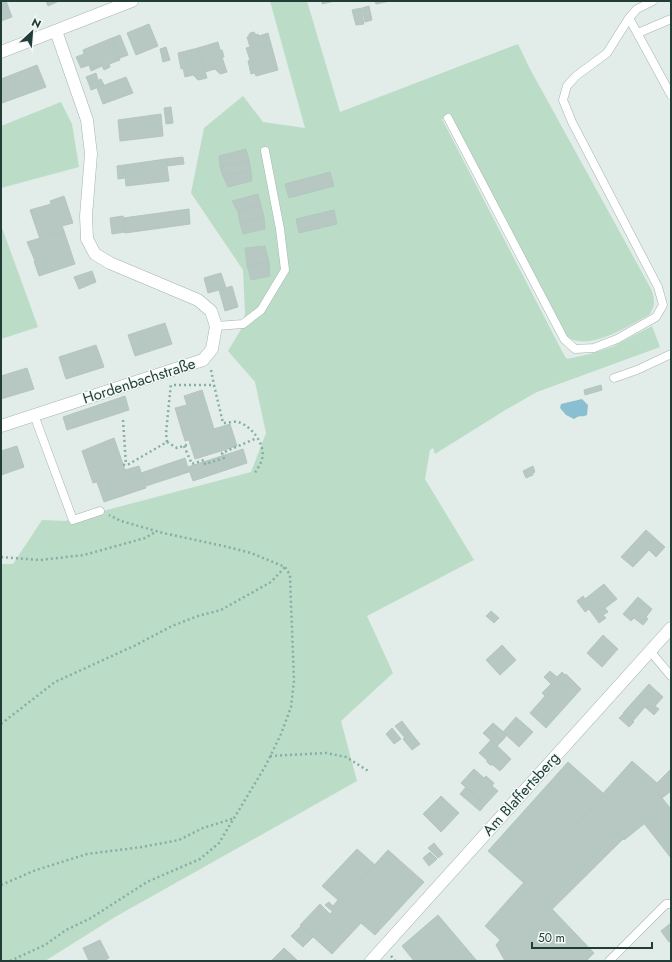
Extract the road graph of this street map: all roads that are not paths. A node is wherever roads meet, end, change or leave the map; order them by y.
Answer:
1 (132, 1) edge
2 (653, 1) edge
3 (629, 18) junction
4 (671, 19) edge
5 (56, 30) junction
6 (638, 33) junction
7 (1, 52) edge
8 (671, 95) edge
9 (448, 118) dead end
10 (265, 151) dead end
11 (216, 326) junction
12 (671, 354) edge
13 (614, 378) dead end
14 (34, 415) junction
15 (1, 426) edge
16 (100, 511) road end
17 (671, 628) edge
18 (650, 651) junction
19 (671, 676) edge
20 (671, 904) edge
21 (371, 961) edge
22 (609, 961) edge

1 - 5 street
2 - 3 lane
3 - 6 lane
3 - 9 lane
4 - 6 lane
5 - 7 street
5 - 11 street
6 - 8 lane
10 - 11 lane
11 - 14 street, Hordenbachstraße
12 - 13 lane
14 - 15 street, Hordenbachstraße
14 - 16 lane
17 - 18 street, Am Blaffertsberg
18 - 19 lane
18 - 21 street, Am Blaffertsberg
20 - 22 lane

